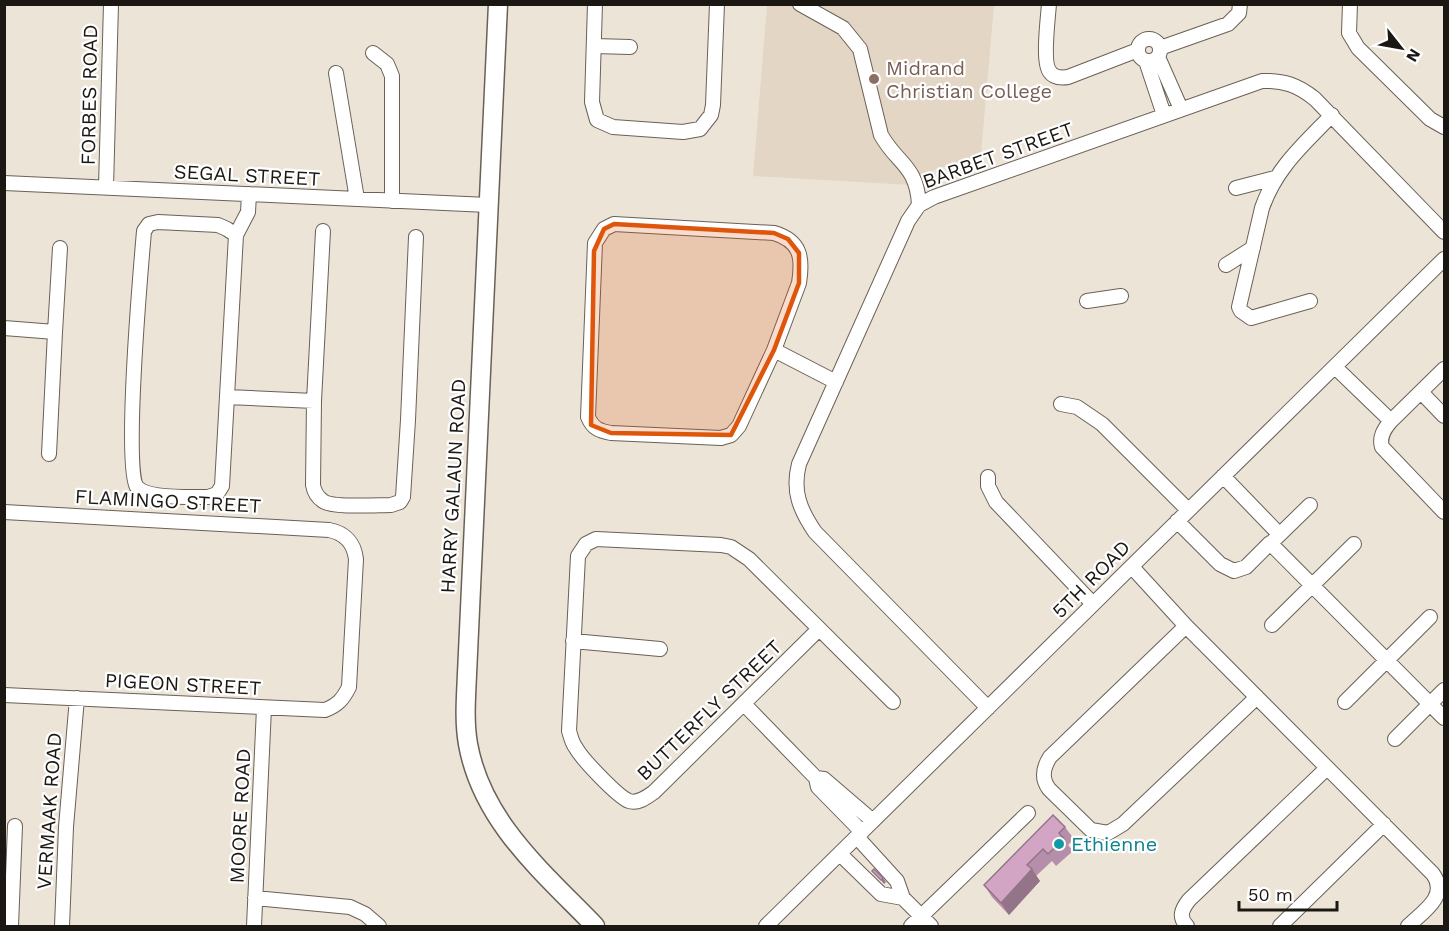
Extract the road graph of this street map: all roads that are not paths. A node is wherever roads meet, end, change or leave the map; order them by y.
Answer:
1 (111, 4) edge
2 (498, 4) edge
3 (595, 4) edge
4 (717, 4) edge
5 (800, 4) edge
6 (1049, 4) edge
7 (1240, 4) edge
8 (1350, 4) edge
9 (594, 46) junction
10 (630, 47) dead end
11 (373, 53) dead end
12 (1151, 54) junction
13 (336, 73) dead end
14 (1181, 109) junction
15 (1164, 115) junction
16 (1332, 115) junction
17 (1444, 127) edge
18 (1275, 178) junction
19 (4, 183) edge
20 (106, 187) junction
21 (1236, 188) dead end
22 (249, 194) junction
23 (357, 199) junction
24 (392, 201) junction
25 (488, 205) junction
26 (919, 205) junction
27 (323, 231) dead end
28 (1444, 232) edge
29 (236, 235) junction
30 (416, 237) dead end
31 (60, 248) dead end
32 (1253, 248) junction
33 (1444, 259) edge
34 (1227, 265) dead end
35 (1121, 296) dead end
36 (1087, 301) dead end
37 (1310, 301) dead end
38 (4, 327) edge
39 (56, 332) junction
40 (774, 350) junction
41 (1335, 367) junction
42 (1444, 369) edge
43 (836, 382) junction
44 (1421, 392) junction
45 (228, 397) junction
46 (314, 401) junction
47 (1061, 404) dead end
48 (1444, 416) edge
49 (1391, 421) junction
50 (49, 454) dead end
51 (1223, 476) junction
52 (988, 477) dead end
53 (1310, 505) dead end
54 (1188, 510) junction
55 (4, 512) edge
56 (1444, 512) edge
57 (1177, 521) junction
58 (1275, 539) junction
59 (1354, 544) dead end
60 (1132, 567) junction
61 (1312, 585) junction
62 (1094, 604) junction
63 (1430, 618) dead end
64 (1272, 625) dead end
65 (1186, 626) junction
66 (819, 629) junction
67 (573, 641) junction
68 (660, 649) dead end
69 (1388, 660) junction
70 (350, 687) joint
71 (1444, 690) edge
72 (4, 695) edge
73 (77, 698) junction
74 (1257, 698) junction
75 (893, 702) dead end
76 (1345, 702) dead end
77 (744, 704) junction
78 (1430, 704) junction
79 (264, 708) junction
80 (988, 708) junction
81 (1444, 718) edge
82 (1395, 739) dead end
83 (1327, 768) junction
84 (816, 778) junction
85 (1028, 813) dead end
86 (873, 821) junction
87 (1384, 824) junction
88 (15, 826) dead end
89 (860, 835) junction
90 (840, 854) junction
91 (255, 898) junction
92 (903, 898) junction
93 (921, 923) edge
94 (11, 927) edge
95 (62, 927) edge
96 (254, 927) edge
97 (379, 927) edge
98 (595, 927) edge
99 (766, 927) edge
100 (1187, 927) edge
101 (1280, 927) edge
102 (1408, 927) edge

1 - 20 street, FORBES ROAD
2 - 25 main road, HARRY GALAUN ROAD
3 - 9 street
4 - 9 street
5 - 26 street
6 - 12 street
7 - 12 street
8 - 17 street
9 - 10 street
11 - 24 street
12 - 14 street
12 - 15 street
13 - 23 street
14 - 15 street, BARBET STREET
14 - 16 street, BARBET STREET
15 - 26 street, BARBET STREET
16 - 18 street
16 - 28 street, BARBET STREET
18 - 21 street
18 - 32 street
19 - 20 street, SEGAL STREET
20 - 22 street, SEGAL STREET
22 - 23 street, SEGAL STREET
22 - 29 street
23 - 24 street, SEGAL STREET
24 - 25 street, SEGAL STREET
25 - 98 main road, HARRY GALAUN ROAD
26 - 43 street, BARBET STREET
27 - 46 street
29 - 45 street
29 - 45 street
30 - 46 street
31 - 39 street
32 - 34 street
32 - 37 street
33 - 41 street, 5TH ROAD
35 - 36 street
38 - 39 street
39 - 50 street
40 - 40 street
40 - 43 street
41 - 49 street
41 - 51 street, 5TH ROAD
42 - 44 street
43 - 80 street, BARBET STREET
44 - 48 street
44 - 49 street
45 - 46 street
47 - 54 street
49 - 56 street
51 - 54 street, 5TH ROAD
51 - 58 street
52 - 62 street
53 - 58 street
54 - 57 street, 5TH ROAD
55 - 70 street, FLAMINGO STREET
57 - 58 street
57 - 60 street, 5TH ROAD
58 - 61 street
59 - 61 street
60 - 62 street, 5TH ROAD
60 - 65 street
61 - 64 street
61 - 69 street
62 - 80 street, 5TH ROAD
63 - 69 street
65 - 74 street
65 - 74 street
66 - 67 street, BUTTERFLY STREET
66 - 75 street, BUTTERFLY STREET
66 - 77 street, BUTTERFLY STREET
67 - 68 street
67 - 77 street, BUTTERFLY STREET
69 - 76 street
69 - 78 street
70 - 79 street, PIGEON STREET
71 - 78 street
72 - 73 street, PIGEON STREET
73 - 79 street, PIGEON STREET
73 - 95 street, VERMAAK ROAD
74 - 83 street
77 - 84 street
78 - 81 street
78 - 82 street
79 - 91 street, MOORE ROAD
80 - 86 street, 5TH ROAD
83 - 87 street
83 - 100 street
84 - 86 street
84 - 89 street
85 - 93 street
86 - 89 street, 5TH ROAD
87 - 101 street
87 - 102 street
88 - 94 street
89 - 90 street, 5TH ROAD
89 - 92 street
90 - 92 street
90 - 99 street, 5TH ROAD
91 - 96 street, MOORE ROAD
91 - 97 street
92 - 93 street

